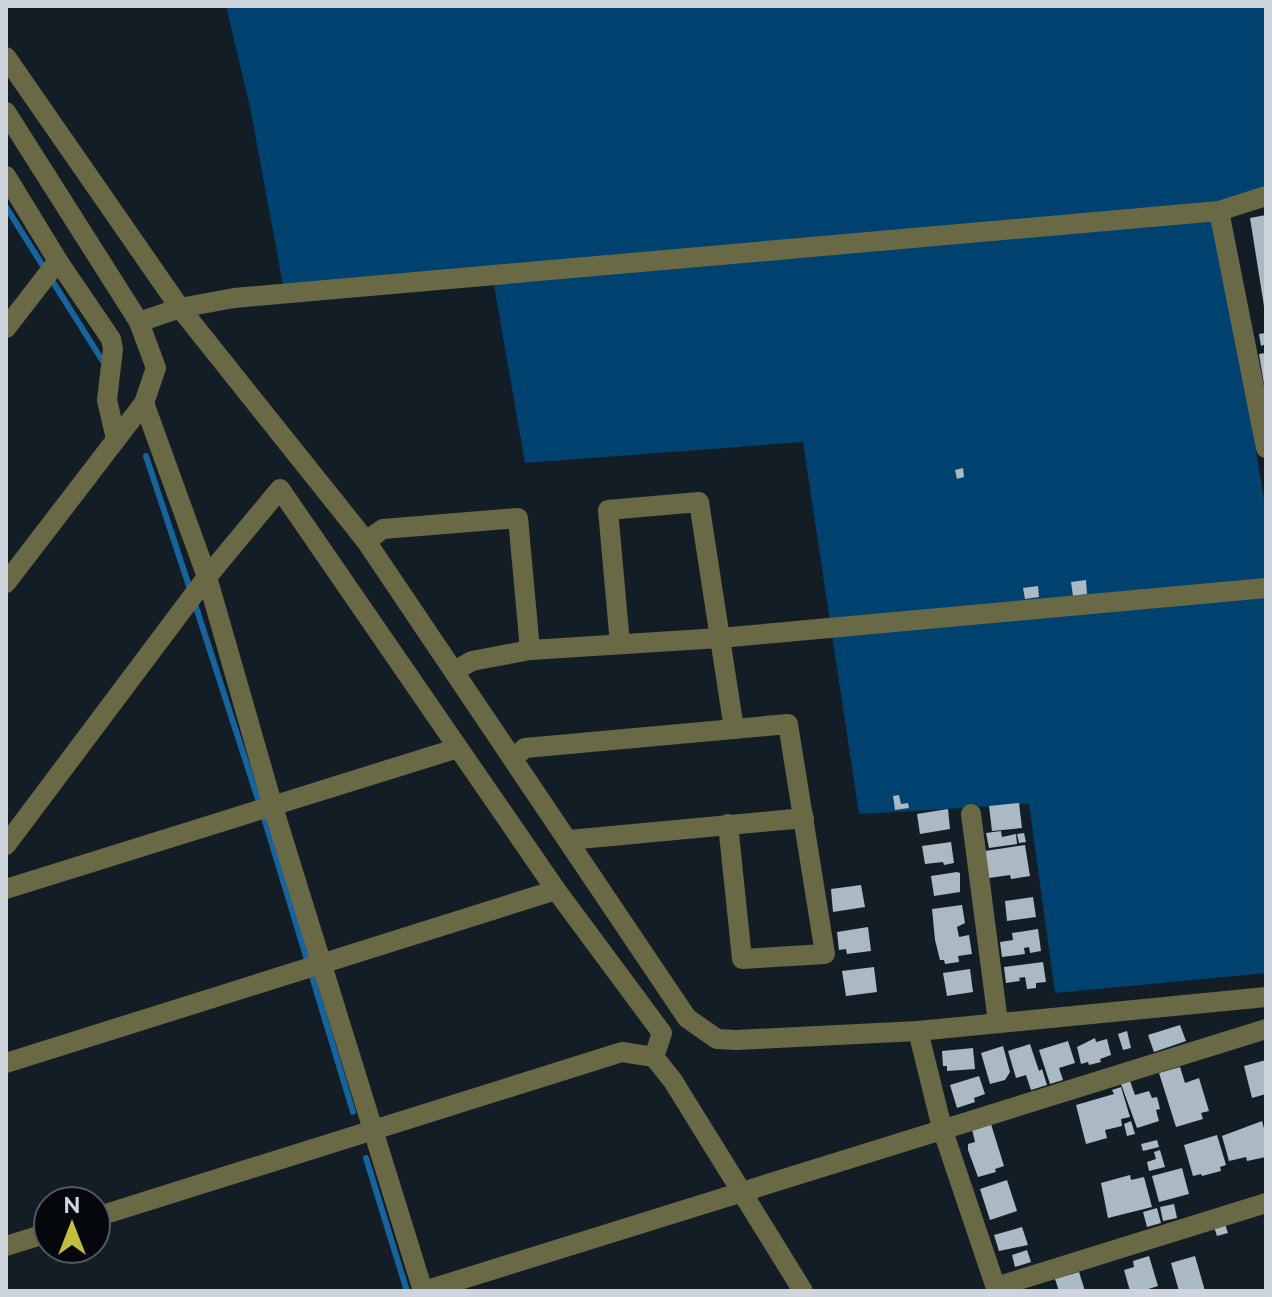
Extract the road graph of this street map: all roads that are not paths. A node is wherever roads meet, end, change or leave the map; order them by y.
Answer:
1 (6, 57) edge
2 (6, 112) edge
3 (6, 176) edge
4 (1266, 196) edge
5 (1219, 211) junction
6 (49, 273) junction
7 (180, 308) junction
8 (139, 322) junction
9 (6, 328) edge
10 (144, 403) junction
11 (116, 439) junction
12 (1266, 448) edge
13 (366, 541) junction
14 (6, 583) edge
15 (203, 583) junction
16 (1266, 588) edge
17 (720, 638) junction
18 (620, 644) junction
19 (530, 650) junction
20 (454, 671) junction
21 (734, 729) junction
22 (458, 748) junction
23 (513, 758) junction
24 (265, 809) junction
25 (971, 814) dead end
26 (804, 818) junction
27 (728, 824) junction
28 (569, 840) junction
29 (6, 845) edge
30 (6, 889) edge
31 (556, 890) junction
32 (313, 968) junction
33 (1266, 997) edge
34 (687, 1018) junction
35 (998, 1022) junction
36 (1266, 1029) edge
37 (918, 1031) junction
38 (662, 1033) junction
39 (654, 1057) junction
40 (6, 1063) edge
41 (942, 1128) junction
42 (373, 1129) junction
43 (742, 1192) junction
44 (1266, 1203) edge
45 (112, 1212) edge
46 (32, 1238) edge
47 (6, 1246) edge
48 (996, 1289) edge
49 (423, 1291) edge
50 (803, 1291) edge

1 - 7 street
2 - 8 street
3 - 6 street
4 - 5 street
5 - 7 street
5 - 12 street
6 - 9 street
6 - 11 street
7 - 8 street
7 - 13 street
8 - 10 street
10 - 11 street
10 - 15 street
11 - 14 street
13 - 19 street
13 - 20 street
15 - 22 street
15 - 24 street
15 - 29 street
16 - 17 street
17 - 18 street
17 - 18 street
17 - 21 street
18 - 19 street
19 - 20 street
20 - 23 street
21 - 23 street
21 - 26 street
22 - 24 street
22 - 31 street
23 - 28 street
24 - 30 street
24 - 32 street
25 - 35 street
26 - 27 street
26 - 27 street
27 - 28 street
28 - 34 street
31 - 32 street
31 - 38 street
32 - 40 street
32 - 42 street
33 - 35 street
34 - 37 street
34 - 38 street
35 - 37 street
36 - 41 street
37 - 41 street
38 - 39 street
39 - 42 street
39 - 43 street
41 - 43 street
41 - 48 street
42 - 45 street
42 - 49 street
43 - 49 street
43 - 50 street
44 - 48 street
46 - 47 street

